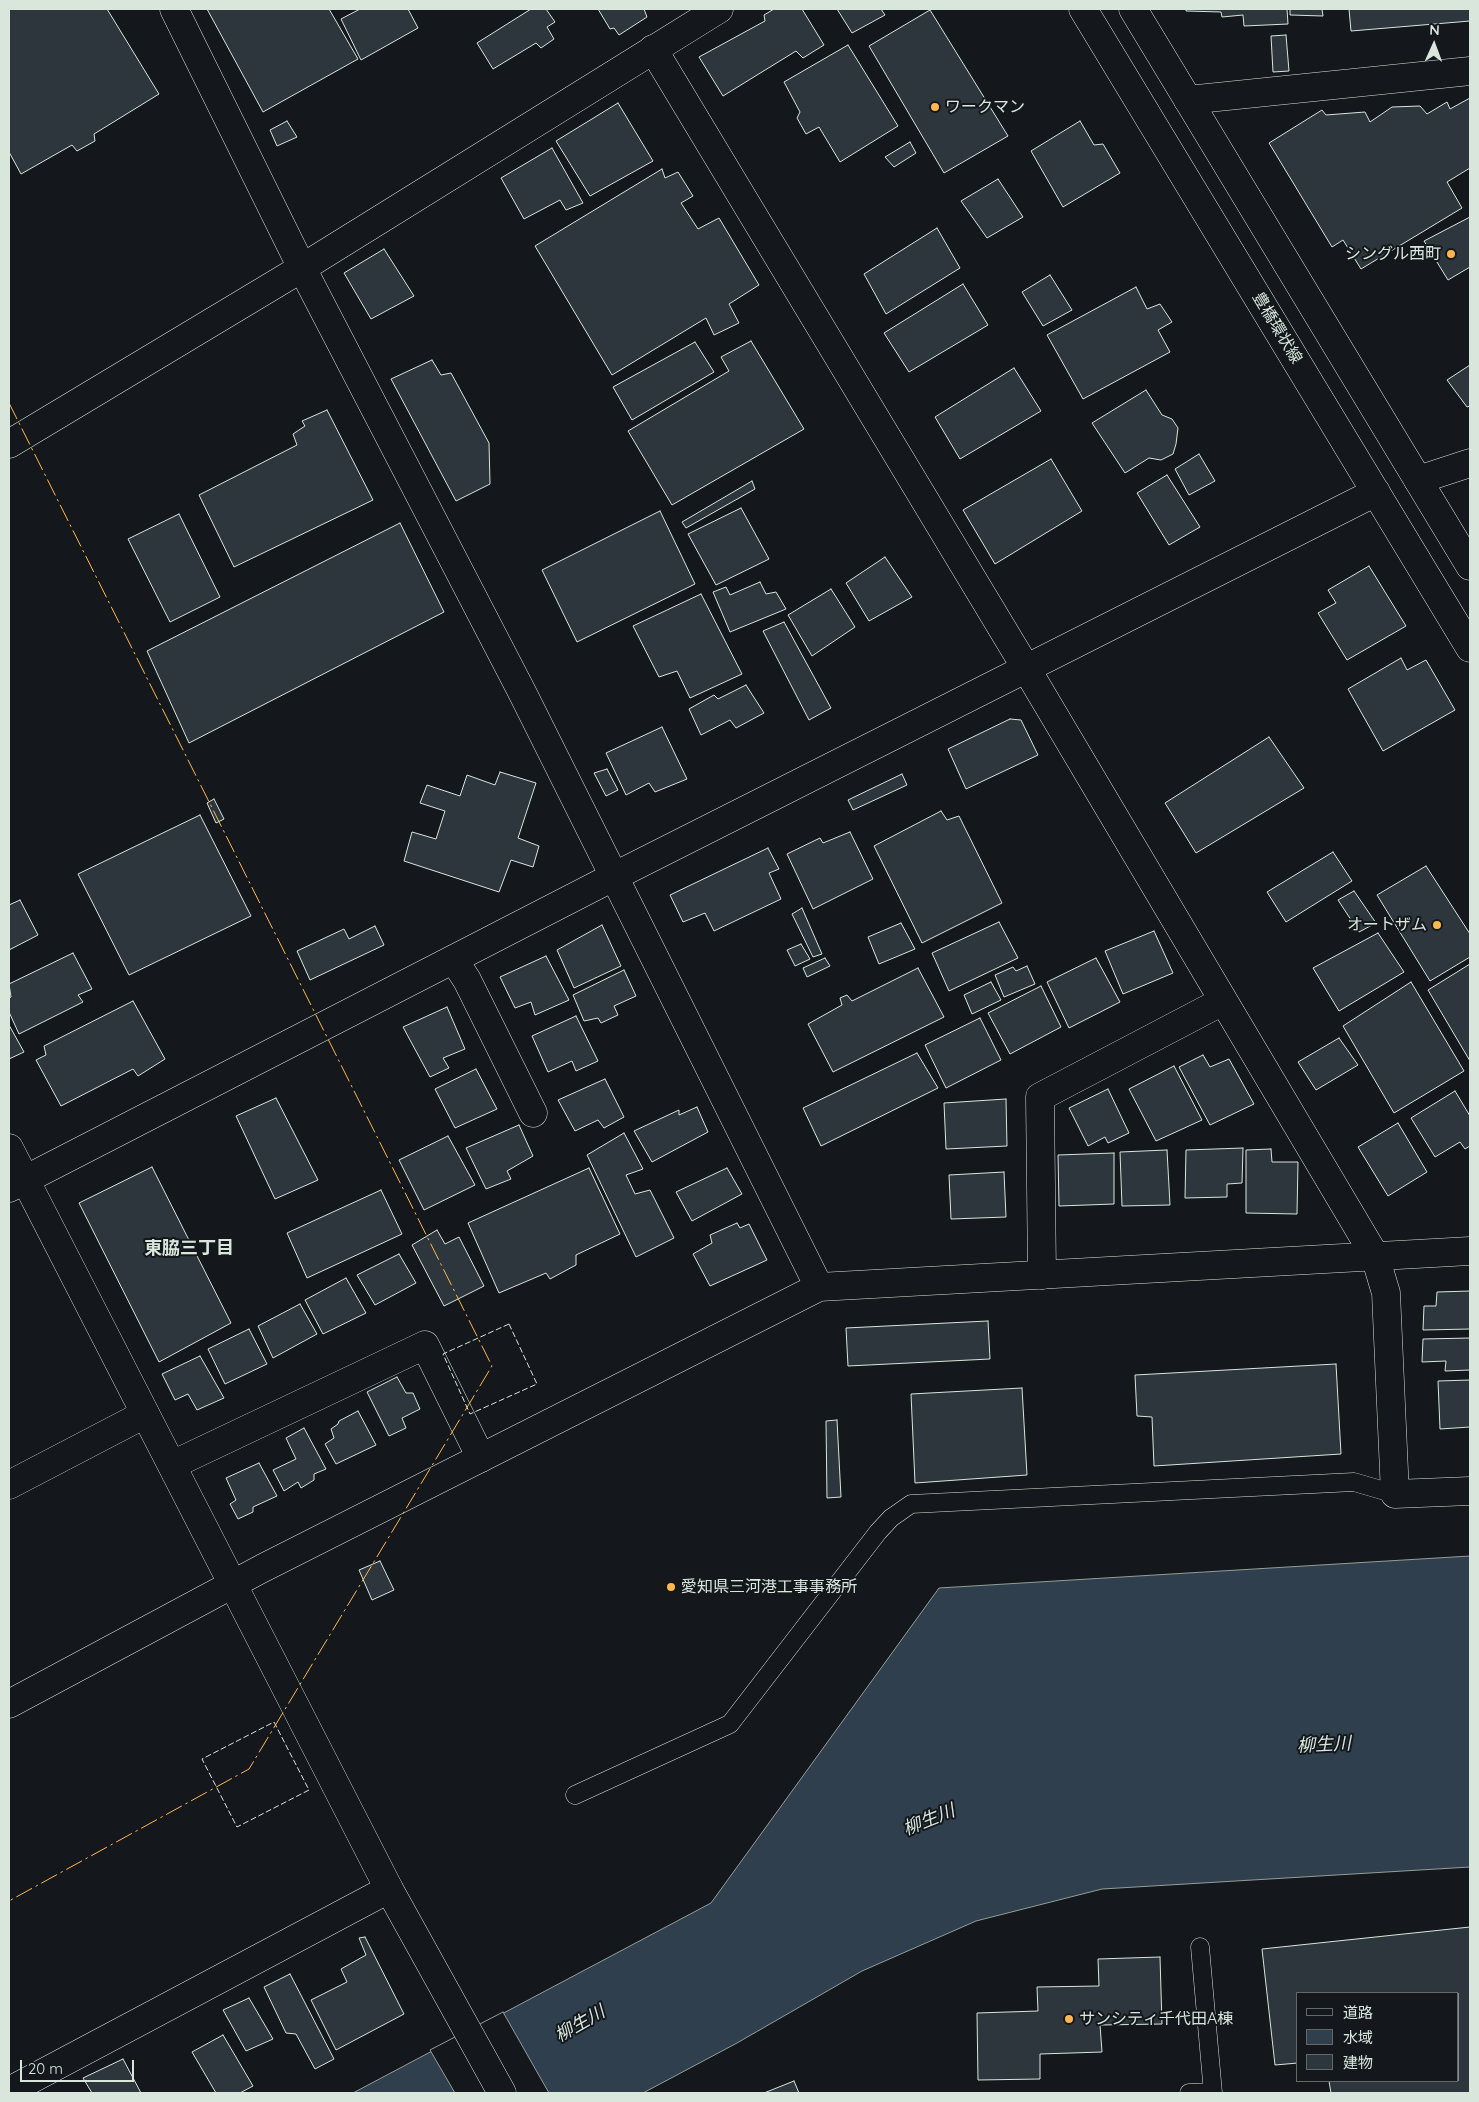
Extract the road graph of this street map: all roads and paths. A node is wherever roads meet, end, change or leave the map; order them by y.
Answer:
1 (174, 9) edge
2 (719, 9) edge
3 (1083, 9) edge
4 (1133, 9) edge
5 (653, 49) junction
6 (1470, 71) edge
7 (1188, 100) junction
8 (302, 268) junction
9 (9, 444) edge
10 (1470, 463) edge
11 (1418, 480) junction
12 (1376, 492) junction
13 (1470, 566) edge
14 (1470, 648) edge
15 (1026, 668) junction
16 (615, 876) junction
17 (454, 960) junction
18 (1223, 1001) junction
19 (533, 1113) dead end
20 (9, 1148) edge
21 (17, 1184) edge
22 (1470, 1251) edge
23 (1375, 1256) junction
24 (1042, 1275) junction
25 (819, 1287) junction
26 (146, 1414) junction
27 (481, 1458) junction
28 (172, 1465) junction
29 (9, 1485) edge
30 (1470, 1490) edge
31 (1395, 1494) junction
32 (233, 1583) junction
33 (9, 1704) edge
34 (575, 1795) dead end
35 (388, 1889) junction
36 (1200, 1947) dead end
37 (9, 2091) edge
38 (1213, 2092) edge
39 (502, 2093) edge
40 (1189, 2093) edge

1 - 8 street
2 - 5 street
3 - 12 street, 豊橋環状線
4 - 7 street
5 - 8 street
5 - 15 street
6 - 7 street
7 - 11 street
8 - 9 street
8 - 16 street
10 - 11 street
11 - 13 street
12 - 14 street, 豊橋環状線
12 - 15 street
15 - 16 street
15 - 18 street
16 - 17 street
16 - 25 street
17 - 19 street
17 - 21 street
18 - 23 street
18 - 24 street
20 - 21 street
21 - 26 street
22 - 23 street
23 - 24 street
23 - 31 street
24 - 25 street
25 - 27 street
26 - 28 street
26 - 29 street
27 - 28 street
27 - 32 street
28 - 32 street
30 - 31 street
31 - 34 lane
32 - 33 street
32 - 35 street
35 - 37 street
35 - 39 street
36 - 38 lane
38 - 40 lane

